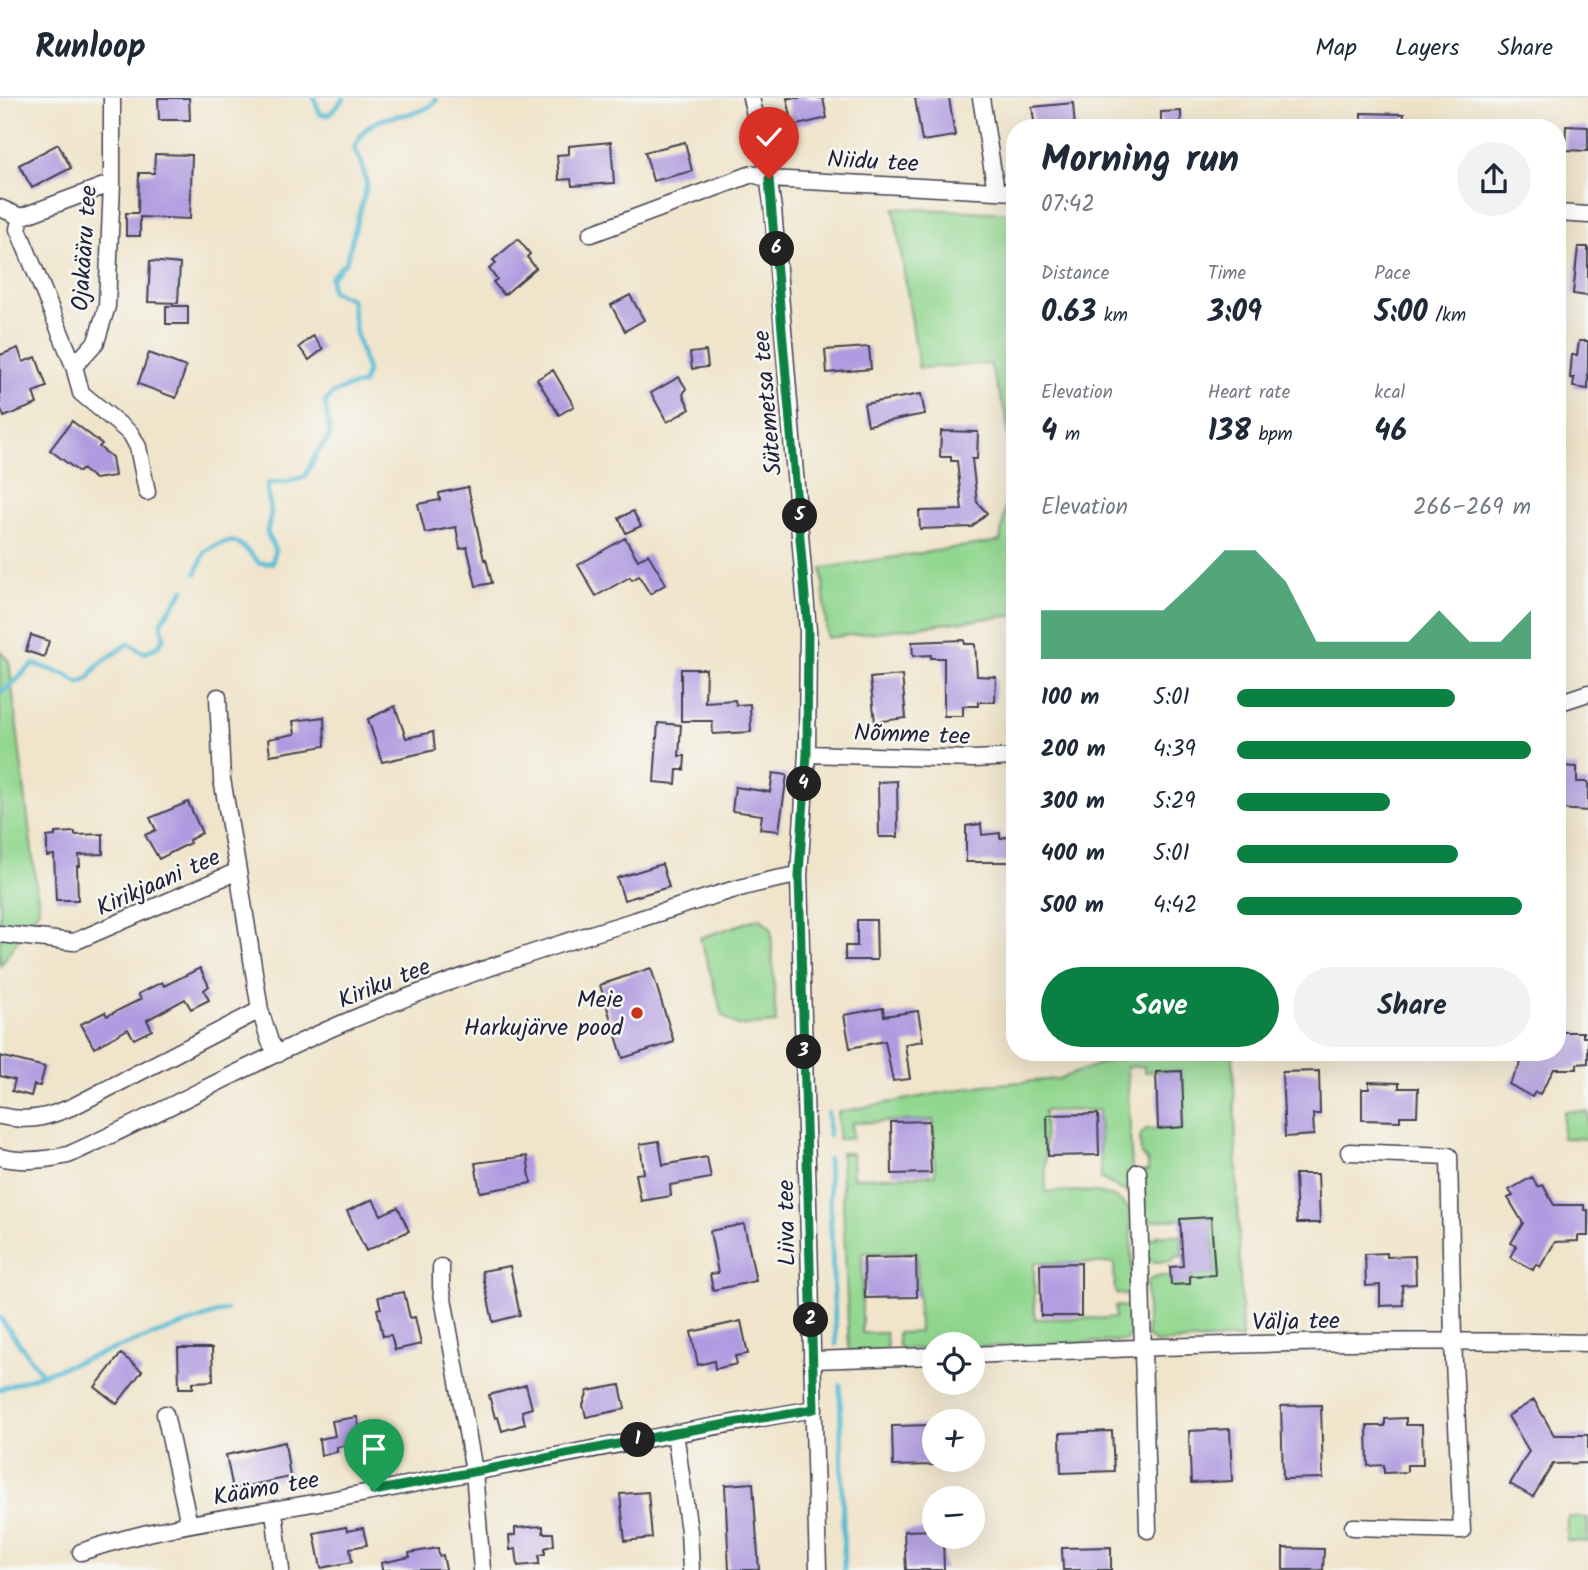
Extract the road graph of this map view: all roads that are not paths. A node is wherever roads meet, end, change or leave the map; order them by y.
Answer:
1 (112, 98) edge
2 (751, 98) edge
3 (981, 98) edge
4 (769, 179) junction
5 (112, 183) junction
6 (996, 191) junction
7 (1006, 192) edge
8 (0, 208) edge
9 (1566, 214) edge
10 (1588, 215) edge
11 (21, 218) junction
12 (590, 234) dead end
13 (74, 366) junction
14 (147, 492) dead end
15 (1588, 693) edge
16 (218, 697) dead end
17 (1566, 700) edge
18 (807, 754) junction
19 (1006, 757) edge
20 (238, 871) junction
21 (799, 875) junction
22 (0, 934) edge
23 (260, 1010) junction
24 (278, 1054) junction
25 (0, 1116) edge
26 (1349, 1152) dead end
27 (0, 1157) edge
28 (1138, 1172) dead end
29 (441, 1267) dead end
30 (1452, 1340) junction
31 (1588, 1343) edge
32 (1141, 1347) junction
33 (985, 1354) edge
34 (922, 1356) edge
35 (812, 1360) junction
36 (814, 1409) junction
37 (165, 1414) dead end
38 (675, 1433) junction
39 (474, 1471) junction
40 (274, 1511) junction
41 (189, 1524) junction
42 (1353, 1527) dead end
43 (1148, 1530) dead end
44 (81, 1552) dead end
45 (281, 1570) edge
46 (482, 1570) edge
47 (691, 1570) edge
48 (818, 1570) edge

1 - 5 street, Ojakääru tee
2 - 4 street, Sütemetsa tee
3 - 6 street
4 - 6 street, Niidu tee
4 - 12 street, Niidu tee
4 - 18 street, Sütemetsa tee
5 - 11 street
5 - 13 street, Ojakääru tee
6 - 7 street, Niidu tee
8 - 11 street
9 - 10 street
11 - 13 street
13 - 14 street
15 - 17 street
16 - 20 street
18 - 19 street, Nõmme tee
18 - 21 street, Sütemetsa tee
20 - 22 street, Kirikjaani tee
20 - 23 street, Kirikjaani tee
21 - 24 street, Kiriku tee
21 - 35 street, Liiva tee
23 - 24 street, Kirikjaani tee
23 - 25 street
24 - 27 street, Kiriku tee
26 - 30 street
28 - 32 street
29 - 39 street
30 - 31 street, Välja tee
30 - 32 street, Välja tee
30 - 42 street
32 - 33 street, Välja tee
32 - 43 street
34 - 35 street
35 - 36 street, Liiva tee
36 - 38 street, Käämo tee
36 - 48 street, Liiva tee
37 - 41 street, Käämo tee
38 - 39 street, Käämo tee
38 - 47 street
39 - 40 street, Käämo tee
39 - 46 street
40 - 41 street, Käämo tee
40 - 45 street
41 - 44 street, Käämo tee

